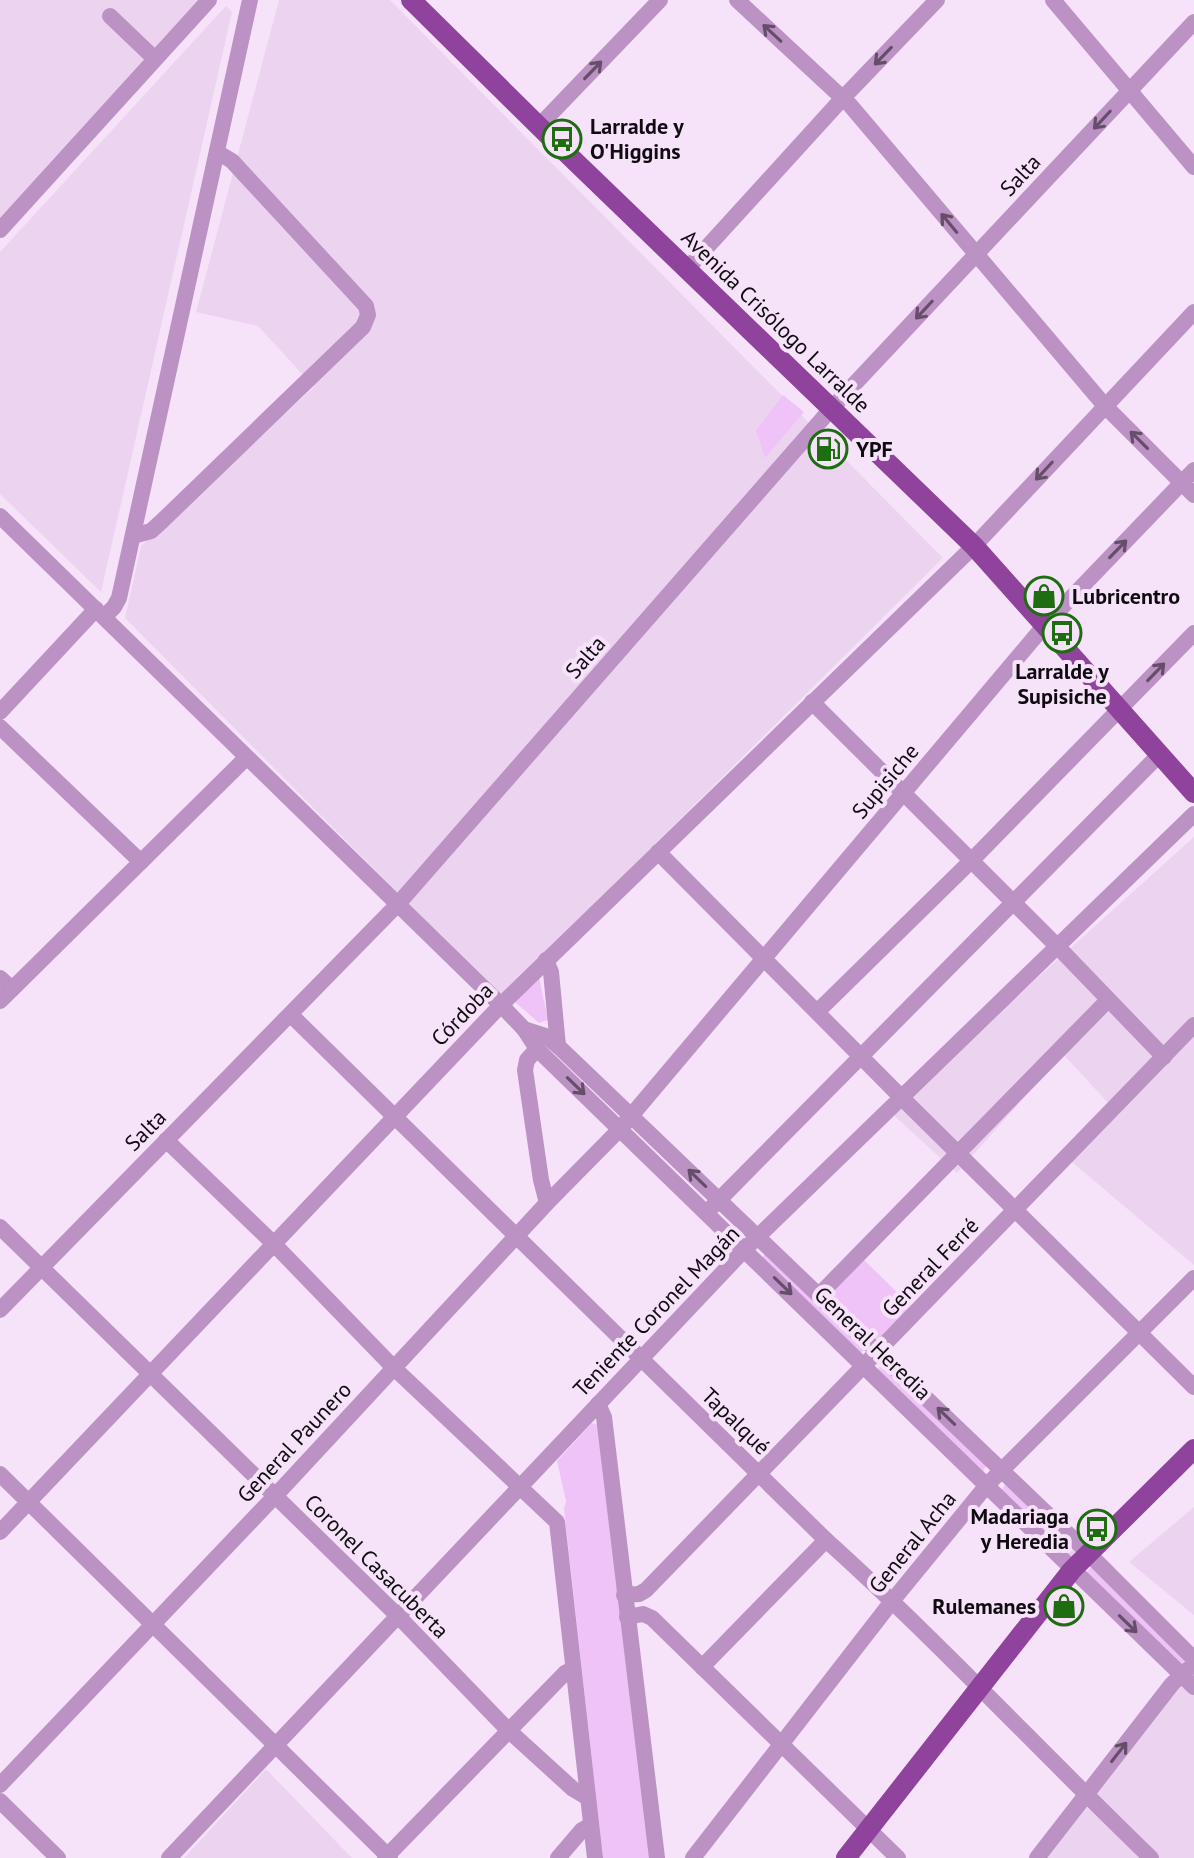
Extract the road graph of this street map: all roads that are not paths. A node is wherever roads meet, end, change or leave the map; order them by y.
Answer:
1 (209, 0) edge
2 (250, 0) edge
3 (411, 0) edge
4 (660, 0) edge
5 (737, 0) edge
6 (937, 0) edge
7 (1053, 0) edge
8 (110, 16) dead end
9 (1194, 22) edge
10 (155, 59) junction
11 (1130, 90) junction
12 (842, 99) junction
13 (539, 126) junction
14 (217, 152) junction
15 (1194, 167) edge
16 (2, 222) edge
17 (976, 255) junction
18 (688, 268) junction
19 (1194, 312) edge
20 (1105, 406) junction
21 (831, 409) junction
22 (1190, 483) edge
23 (0, 516) edge
24 (133, 536) junction
25 (974, 546) junction
26 (100, 613) junction
27 (1045, 625) junction
28 (1194, 633) edge
29 (812, 702) junction
30 (1119, 710) junction
31 (0, 712) edge
32 (0, 727) edge
33 (1159, 755) junction
34 (246, 758) junction
35 (905, 792) junction
36 (1194, 793) edge
37 (1194, 814) edge
38 (658, 852) junction
39 (972, 860) junction
40 (141, 862) junction
41 (1013, 901) junction
42 (398, 904) junction
43 (1056, 945) junction
44 (763, 957) junction
45 (546, 960) junction
46 (4, 989) edge
47 (1108, 1000) junction
48 (501, 1005) junction
49 (817, 1012) junction
50 (291, 1015) junction
51 (1194, 1025) edge
52 (524, 1029) junction
53 (558, 1046) junction
54 (537, 1049) junction
55 (860, 1056) junction
56 (1164, 1057) junction
57 (901, 1097) junction
58 (395, 1116) junction
59 (632, 1116) junction
60 (620, 1129) junction
61 (166, 1140) junction
62 (958, 1152) junction
63 (719, 1199) junction
64 (547, 1203) junction
65 (1016, 1209) junction
66 (707, 1213) junction
67 (0, 1227) edge
68 (517, 1236) junction
69 (758, 1236) junction
70 (273, 1243) junction
71 (745, 1249) junction
72 (42, 1268) junction
73 (1194, 1278) edge
74 (819, 1295) junction
75 (0, 1310) edge
76 (1139, 1332) junction
77 (879, 1352) junction
78 (641, 1359) junction
79 (865, 1365) junction
80 (394, 1368) junction
81 (150, 1374) junction
82 (1194, 1387) edge
83 (598, 1404) junction
84 (1194, 1449) edge
85 (1002, 1470) junction
86 (0, 1474) edge
87 (759, 1474) junction
88 (520, 1485) junction
89 (987, 1485) junction
90 (275, 1496) junction
91 (29, 1502) junction
92 (0, 1532) edge
93 (826, 1540) junction
94 (1088, 1553) junction
95 (1072, 1570) junction
96 (624, 1595) junction
97 (893, 1600) junction
98 (398, 1616) junction
99 (627, 1617) junction
100 (152, 1623) junction
101 (702, 1667) junction
102 (573, 1669) junction
103 (1191, 1671) edge
104 (978, 1688) junction
105 (508, 1730) junction
106 (781, 1744) junction
107 (275, 1746) junction
108 (0, 1785) edge
109 (1086, 1795) junction
110 (588, 1798) junction
111 (0, 1801) edge
112 (591, 1825) junction
113 (869, 1829) junction
114 (387, 1857) edge
115 (58, 1858) edge
116 (169, 1858) edge
117 (558, 1858) edge
118 (595, 1858) edge
119 (657, 1858) edge
120 (693, 1858) edge
121 (846, 1858) edge
122 (898, 1858) edge
123 (1037, 1858) edge
124 (1151, 1858) edge

1 - 10 street
2 - 14 street
3 - 13 main road, Avenida Crisólogo Larralde
13 -> 4 street
12 -> 5 street
6 -> 12 street
7 - 11 street
8 - 10 street
9 - 11 street, Salta
10 - 16 street
11 - 15 street
11 -> 17 street, Salta
17 -> 12 street
12 - 18 street
13 - 18 main road, Avenida Crisólogo Larralde
14 - 24 street
14 - 24 street
17 - 20 street
17 -> 21 street, Salta
18 - 21 main road, Avenida Crisólogo Larralde
19 - 20 street, Córdoba
22 -> 20 street
20 -> 25 street, Córdoba
21 - 25 main road, Avenida Crisólogo Larralde
21 - 42 street, Salta
27 -> 22 street, Supisiche
23 - 26 street, General Heredia
24 - 26 street
25 - 27 main road, Avenida Crisólogo Larralde
25 - 29 street, Córdoba
26 - 31 street
26 - 34 street, General Heredia
27 - 30 main road, Avenida Crisólogo Larralde
27 - 35 street, Supisiche
30 -> 28 street
29 - 35 street
29 - 38 street, Córdoba
30 - 33 main road, Avenida Crisólogo Larralde
30 - 39 street
32 - 40 street
33 - 36 main road, Avenida Crisólogo Larralde
33 - 41 street
34 - 40 street
34 - 42 street, General Heredia
35 - 39 street
35 - 44 street, Supisiche
37 - 43 street, Teniente Coronel Magán
38 - 44 street
38 - 45 street, Córdoba
39 - 41 street
39 - 49 street
40 - 46 street
41 - 43 street
41 - 55 street
42 - 48 street, General Heredia
42 - 50 street, Salta
43 - 47 street
43 - 57 street, Teniente Coronel Magán
44 - 49 street
44 - 59 street, Supisiche
45 - 48 street, Córdoba
45 - 53 street
47 - 56 street
47 - 62 street
48 - 52 street, General Heredia
48 - 58 street, Córdoba
49 - 55 street
50 - 58 street, Tapalqué
50 - 61 street, Salta
51 - 56 street, General Ferré
52 - 53 street, General Heredia
52 - 54 street, General Heredia
53 - 59 street, General Heredia
54 -> 60 street, General Heredia
54 - 64 street
55 - 57 street
55 - 63 street
56 - 65 street, General Ferré
57 - 62 street
57 - 69 street, Teniente Coronel Magán
58 - 68 street, Tapalqué
58 - 70 street, Córdoba
59 - 60 street, Supisiche
63 -> 59 street, General Heredia
60 - 64 street, General Paunero
60 - 66 street, General Heredia
61 - 70 street
61 - 72 street, Salta
62 - 65 street
62 - 74 street
63 - 66 street
63 - 69 street, General Heredia
64 - 68 street, General Paunero
65 - 76 street
65 - 77 street, General Ferré
66 - 71 street, General Heredia
67 - 72 street, Coronel Casacuberta
68 - 78 street, Tapalqué
68 - 80 street, General Paunero
69 - 71 street, Teniente Coronel Magán
69 - 74 street, General Heredia
70 - 80 street
70 - 81 street, Córdoba
71 - 78 street, Teniente Coronel Magán
71 -> 79 street, General Heredia
72 - 75 street, Salta
72 - 81 street, Coronel Casacuberta
73 - 76 street, General Acha
74 - 77 street, General Heredia
76 - 82 street
76 - 85 street, General Acha
77 - 79 street, General Ferré
85 -> 77 street, General Heredia
78 - 83 street, Teniente Coronel Magán
78 - 87 street, Tapalqué
79 - 87 street, General Ferré
79 - 89 street, General Heredia
80 - 88 street
80 - 90 street, General Paunero
81 - 90 street, Coronel Casacuberta
81 - 91 street, Córdoba
83 - 88 street, Teniente Coronel Magán
83 - 96 street
84 - 94 main road
85 - 89 street, General Acha
85 - 94 street, General Heredia
86 - 91 street
87 - 93 street, Tapalqué
87 - 96 street, General Ferré
88 - 98 street, Teniente Coronel Magán
88 - 102 street
89 - 95 street, General Heredia
89 - 97 street, General Acha
90 - 98 street, Coronel Casacuberta
90 - 100 street, General Paunero
91 - 92 street, Córdoba
91 - 100 street
93 - 97 street, Tapalqué
93 - 101 street
94 - 95 main road
94 - 103 street, General Heredia
95 -> 103 street, General Heredia
95 - 104 main road
96 - 99 street
97 - 104 street, Tapalqué
97 - 106 street, General Acha
98 - 105 street, Coronel Casacuberta
98 - 107 street, Teniente Coronel Magán
99 - 101 street
99 - 119 street
100 - 107 street
100 - 108 street, General Paunero
101 - 106 street
102 - 105 street
102 - 110 street
109 -> 103 street
104 - 109 street, Tapalqué
104 - 113 main road
105 - 110 street, Coronel Casacuberta
105 - 114 street
106 - 113 street
106 - 120 street, General Acha
107 - 114 street
107 - 116 street, Teniente Coronel Magán
109 - 123 street
109 - 124 street, Tapalqué
110 - 112 street
111 - 115 street
112 - 117 street
112 - 118 street
113 - 121 main road
113 - 122 street

